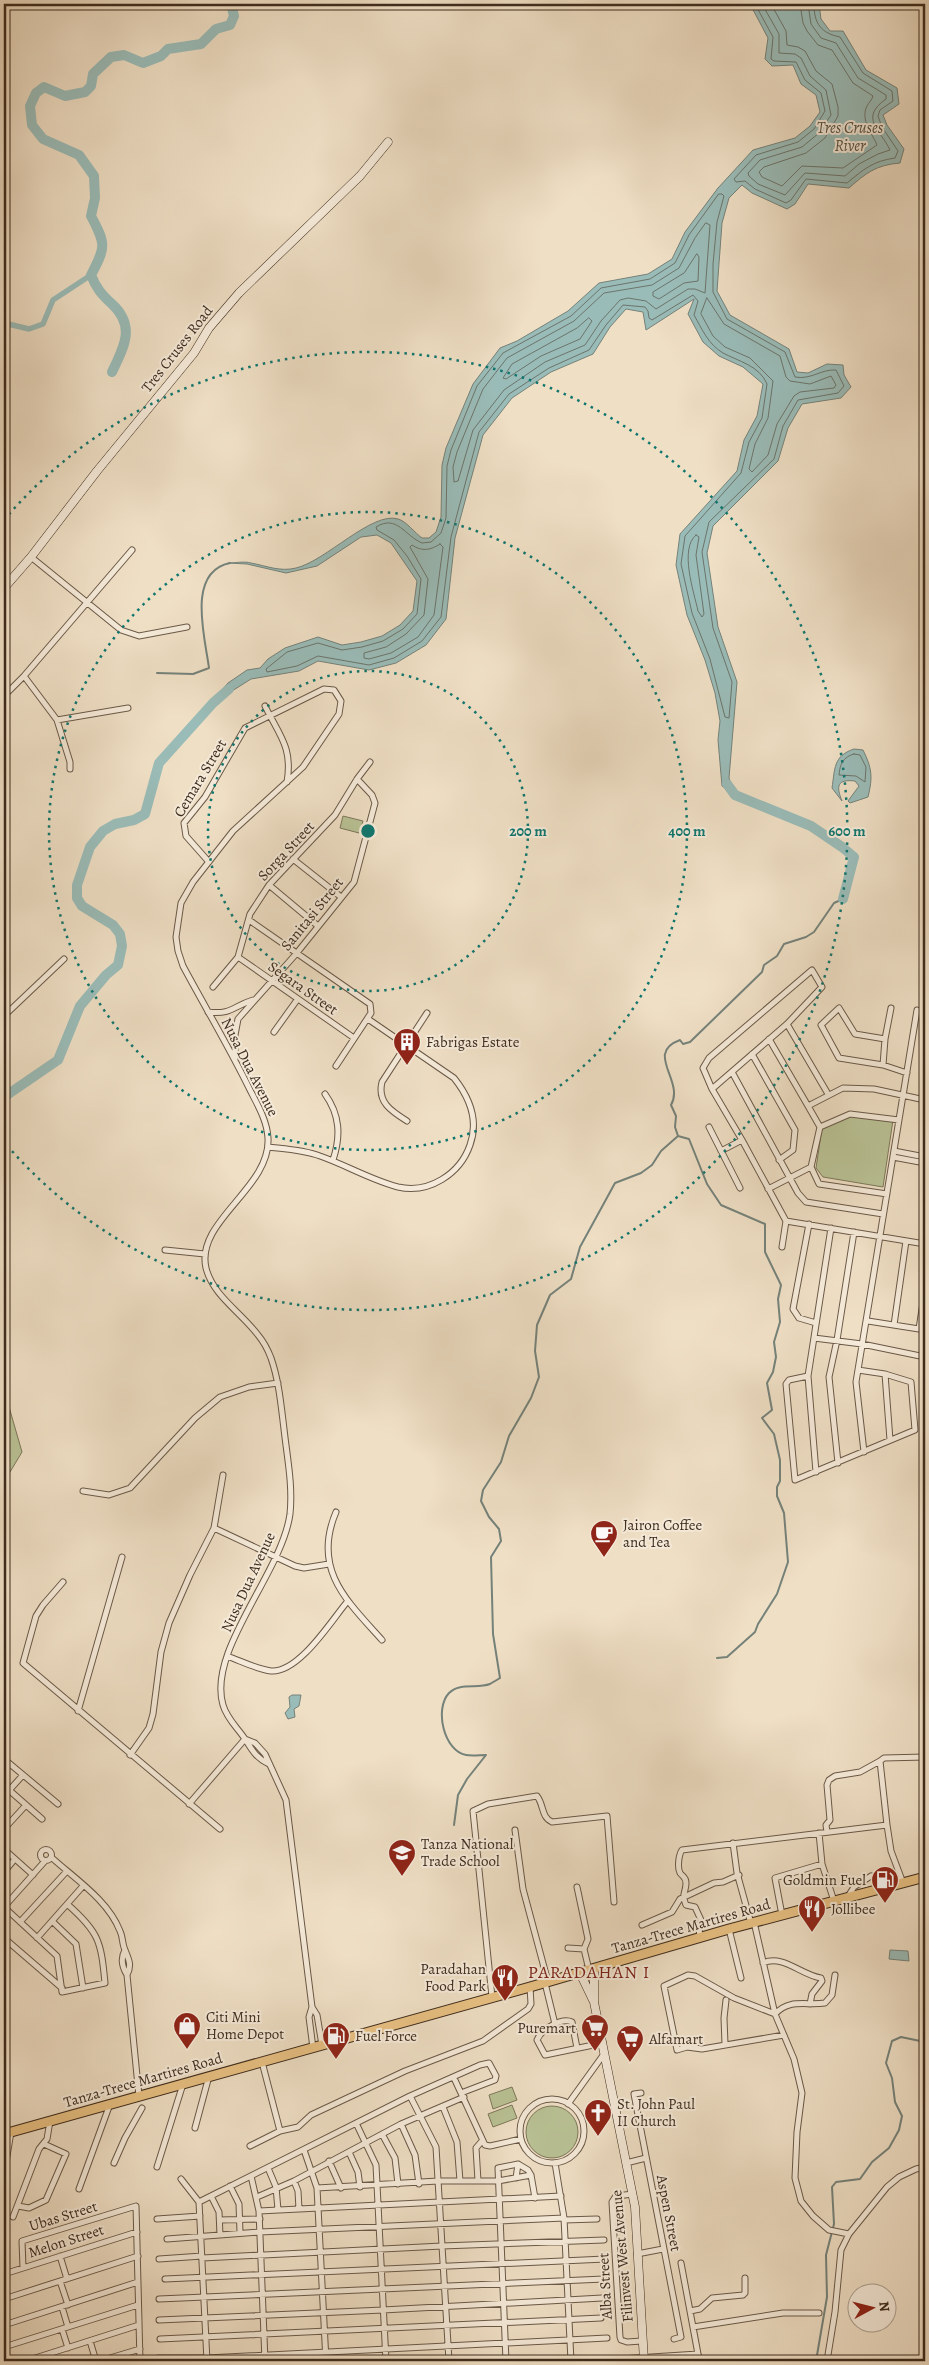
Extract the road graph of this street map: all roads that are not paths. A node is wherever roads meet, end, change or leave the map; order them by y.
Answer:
1 (388, 142) dead end
2 (132, 550) dead end
3 (31, 557) junction
4 (4, 588) edge
5 (87, 604) junction
6 (187, 626) dead end
7 (24, 676) junction
8 (4, 696) edge
9 (265, 706) dead end
10 (128, 708) dead end
11 (270, 715) junction
12 (57, 720) junction
13 (370, 762) dead end
14 (70, 769) dead end
15 (357, 778) junction
16 (287, 782) junction
17 (293, 859) junction
18 (209, 862) junction
19 (269, 885) junction
20 (341, 897) junction
21 (249, 920) junction
22 (318, 926) junction
23 (296, 954) junction
24 (238, 957) junction
25 (64, 959) dead end
26 (271, 982) junction
27 (213, 987) dead end
28 (254, 1000) junction
29 (297, 1000) junction
30 (891, 1008) dead end
31 (917, 1010) dead end
32 (232, 1011) junction
33 (208, 1012) junction
34 (427, 1013) dead end
35 (4, 1016) edge
36 (368, 1018) junction
37 (238, 1019) junction
38 (787, 1024) junction
39 (274, 1032) dead end
40 (354, 1038) junction
41 (770, 1039) junction
42 (885, 1039) junction
43 (406, 1045) junction
44 (752, 1054) junction
45 (235, 1060) junction
46 (883, 1065) junction
47 (336, 1066) dead end
48 (732, 1072) junction
49 (907, 1073) junction
50 (712, 1089) junction
51 (325, 1094) dead end
52 (828, 1094) junction
53 (903, 1096) junction
54 (925, 1100) edge
55 (808, 1106) junction
56 (407, 1120) dead end
57 (899, 1120) junction
58 (820, 1126) junction
59 (709, 1127) dead end
60 (742, 1140) junction
61 (268, 1147) junction
62 (721, 1151) junction
63 (893, 1154) junction
64 (925, 1157) edge
65 (333, 1160) junction
66 (779, 1160) junction
67 (925, 1162) edge
68 (812, 1167) junction
69 (791, 1177) junction
70 (740, 1188) dead end
71 (768, 1189) junction
72 (887, 1194) junction
73 (883, 1214) junction
74 (786, 1221) junction
75 (809, 1224) junction
76 (831, 1228) junction
77 (854, 1232) junction
78 (880, 1236) junction
79 (906, 1241) junction
80 (925, 1244) edge
81 (782, 1247) dead end
82 (165, 1250) dead end
83 (206, 1254) junction
84 (925, 1290) edge
85 (868, 1321) junction
86 (816, 1323) junction
87 (894, 1326) junction
88 (814, 1338) junction
89 (837, 1340) junction
90 (862, 1344) junction
91 (925, 1357) edge
92 (858, 1370) junction
93 (885, 1374) junction
94 (808, 1376) junction
95 (278, 1383) junction
96 (890, 1440) junction
97 (864, 1452) junction
98 (838, 1463) junction
99 (816, 1472) junction
100 (223, 1474) dead end
101 (83, 1491) dead end
102 (336, 1512) dead end
103 (214, 1528) junction
104 (122, 1557) dead end
105 (275, 1558) junction
106 (329, 1564) junction
107 (62, 1582) dead end
108 (347, 1602) junction
109 (382, 1640) dead end
110 (227, 1656) junction
111 (78, 1711) junction
112 (245, 1739) junction
113 (130, 1755) junction
114 (925, 1757) edge
115 (4, 1760) edge
116 (880, 1761) junction
117 (23, 1775) junction
118 (9, 1790) junction
119 (4, 1796) edge
120 (58, 1804) dead end
121 (189, 1804) junction
122 (26, 1805) junction
123 (42, 1819) dead end
124 (887, 1825) junction
125 (4, 1829) edge
126 (220, 1829) dead end
127 (515, 1830) dead end
128 (827, 1832) junction
129 (819, 1833) junction
130 (733, 1843) junction
131 (4, 1849) edge
132 (51, 1857) junction
133 (15, 1859) junction
134 (45, 1860) junction
135 (822, 1864) junction
136 (67, 1871) junction
137 (4, 1872) edge
138 (33, 1875) junction
139 (739, 1875) junction
140 (871, 1876) dead end
141 (925, 1877) edge
142 (903, 1883) junction
143 (83, 1886) junction
144 (577, 1886) dead end
145 (683, 1898) junction
146 (847, 1898) junction
147 (614, 1902) dead end
148 (834, 1902) junction
149 (67, 1904) junction
150 (4, 1907) edge
151 (782, 1915) junction
152 (52, 1921) junction
153 (20, 1922) junction
154 (754, 1922) junction
155 (642, 1925) dead end
156 (729, 1929) junction
157 (4, 1938) edge
158 (37, 1938) junction
159 (700, 1938) junction
160 (568, 1948) dead end
161 (584, 1949) junction
162 (763, 1963) junction
163 (592, 1969) junction
164 (580, 1973) junction
165 (835, 1975) dead end
166 (742, 1978) dead end
167 (547, 1982) junction
168 (530, 1987) junction
169 (62, 1988) junction
170 (83, 1988) junction
171 (492, 1997) junction
172 (726, 2000) dead end
173 (594, 2002) junction
174 (810, 2004) junction
175 (312, 2007) junction
176 (775, 2014) junction
177 (555, 2024) junction
178 (784, 2035) junction
179 (603, 2043) junction
180 (724, 2044) junction
181 (318, 2047) junction
182 (577, 2048) junction
183 (605, 2053) junction
184 (262, 2062) junction
185 (209, 2076) junction
186 (454, 2078) junction
187 (183, 2083) junction
188 (641, 2093) dead end
189 (463, 2095) junction
190 (139, 2096) junction
191 (410, 2096) junction
192 (110, 2104) junction
193 (568, 2104) junction
194 (443, 2107) junction
195 (142, 2108) dead end
196 (420, 2116) junction
197 (50, 2121) junction
198 (356, 2123) junction
199 (401, 2124) junction
200 (195, 2128) dead end
201 (280, 2131) junction
202 (8, 2133) edge
203 (382, 2134) junction
204 (521, 2139) junction
205 (482, 2141) junction
206 (366, 2143) junction
207 (44, 2144) junction
208 (250, 2146) dead end
209 (304, 2150) junction
210 (349, 2152) junction
211 (646, 2158) junction
212 (329, 2161) junction
213 (114, 2163) dead end
214 (555, 2163) junction
215 (626, 2163) junction
216 (518, 2164) junction
217 (157, 2167) dead end
218 (925, 2167) edge
219 (268, 2168) junction
220 (312, 2170) junction
221 (531, 2175) junction
222 (251, 2176) junction
223 (516, 2178) junction
224 (181, 2179) dead end
225 (294, 2181) junction
226 (460, 2181) junction
227 (478, 2181) junction
228 (498, 2181) junction
229 (438, 2182) junction
230 (398, 2184) junction
231 (419, 2184) junction
232 (230, 2186) junction
233 (360, 2186) junction
234 (377, 2186) junction
235 (317, 2188) junction
236 (341, 2188) junction
237 (79, 2189) dead end
238 (276, 2189) junction
239 (4, 2194) edge
240 (633, 2194) junction
241 (211, 2196) junction
242 (561, 2196) junction
243 (258, 2197) junction
244 (535, 2198) junction
245 (498, 2200) junction
246 (199, 2202) junction
247 (439, 2202) junction
248 (378, 2205) junction
249 (18, 2206) junction
250 (318, 2208) junction
251 (299, 2209) junction
252 (278, 2210) junction
253 (259, 2211) junction
254 (200, 2216) junction
255 (13, 2217) dead end
256 (156, 2219) dead end
257 (260, 2219) junction
258 (564, 2219) junction
259 (597, 2219) dead end
260 (220, 2220) junction
261 (240, 2220) junction
262 (500, 2222) junction
263 (441, 2224) junction
264 (379, 2227) junction
265 (319, 2230) junction
266 (137, 2232) junction
267 (260, 2232) junction
268 (240, 2233) junction
269 (846, 2233) junction
270 (220, 2235) junction
271 (201, 2236) junction
272 (167, 2239) dead end
273 (565, 2240) junction
274 (604, 2240) dead end
275 (501, 2244) junction
276 (442, 2246) junction
277 (380, 2249) junction
278 (664, 2249) junction
279 (320, 2252) junction
280 (637, 2254) junction
281 (260, 2255) junction
282 (60, 2256) junction
283 (138, 2256) junction
284 (202, 2257) junction
285 (159, 2259) dead end
286 (605, 2259) dead end
287 (566, 2261) junction
288 (502, 2263) junction
289 (681, 2263) dead end
290 (444, 2266) junction
291 (22, 2268) junction
292 (381, 2270) junction
293 (322, 2272) junction
294 (4, 2274) edge
295 (261, 2275) junction
296 (203, 2278) junction
297 (745, 2278) dead end
298 (67, 2279) junction
299 (165, 2279) dead end
300 (604, 2279) dead end
301 (567, 2280) junction
302 (60, 2281) junction
303 (138, 2282) junction
304 (503, 2283) junction
305 (445, 2286) junction
306 (382, 2289) junction
307 (322, 2292) junction
308 (263, 2295) junction
309 (204, 2297) junction
310 (602, 2298) dead end
311 (4, 2299) edge
312 (160, 2299) dead end
313 (568, 2300) junction
314 (68, 2304) junction
315 (504, 2304) junction
316 (138, 2305) junction
317 (62, 2307) junction
318 (446, 2307) junction
319 (383, 2310) junction
320 (324, 2312) junction
321 (690, 2312) junction
322 (819, 2313) dead end
323 (263, 2315) junction
324 (205, 2318) junction
325 (602, 2318) dead end
326 (160, 2320) dead end
327 (569, 2321) junction
328 (505, 2323) junction
329 (4, 2325) edge
330 (138, 2325) junction
331 (447, 2326) junction
332 (693, 2327) junction
333 (65, 2328) junction
334 (384, 2329) junction
335 (324, 2332) junction
336 (264, 2334) junction
337 (206, 2338) junction
338 (606, 2338) dead end
339 (160, 2339) dead end
340 (674, 2339) dead end
341 (90, 2341) junction
342 (570, 2341) junction
343 (642, 2341) junction
344 (505, 2343) junction
345 (4, 2347) edge
346 (448, 2347) junction
347 (68, 2348) junction
348 (385, 2348) junction
349 (140, 2349) junction
350 (326, 2353) junction
351 (698, 2354) junction
352 (118, 2358) edge
353 (158, 2358) dead end
354 (265, 2358) edge
355 (644, 2359) edge
356 (207, 2360) edge
357 (26, 2361) edge
358 (96, 2361) edge
359 (100, 2361) edge
360 (140, 2361) edge
361 (326, 2361) edge
362 (386, 2361) edge
363 (449, 2361) edge
364 (506, 2361) edge
365 (571, 2361) edge
366 (589, 2361) edge
367 (700, 2361) edge
368 (827, 2361) edge

1 - 3 main road, Tres Cruses Road
2 - 5 street
3 - 4 main road, Tres Cruses Road
3 - 5 street
5 - 6 street
5 - 7 street
7 - 8 street
7 - 12 street
9 - 11 street
10 - 12 street
11 - 16 street
11 - 16 street, Cemara Street
11 - 18 street, Cemara Street
12 - 14 street
13 - 15 street, Sorga Street
15 - 17 street, Sorga Street
15 - 20 street, Sanitasi Street
16 - 18 street, Nusa Dua Avenue
17 - 19 street, Sorga Street
17 - 20 street
18 - 33 street, Nusa Dua Avenue
19 - 21 street, Sorga Street
19 - 22 street
20 - 22 street, Sanitasi Street
21 - 23 street
21 - 24 street, Sorga Street
22 - 23 street, Sanitasi Street
23 - 26 street, Sanitasi Street
23 - 36 street
24 - 26 street, Segara Street
24 - 27 street, Sorga Street
25 - 35 street
26 - 28 street, Sanitasi Street
26 - 29 street, Segara Street
28 - 32 street, Sanitasi Street
28 - 37 street, Sanitasi Street
29 - 39 street
29 - 40 street, Segara Street
30 - 42 street
31 - 49 street
32 - 33 street, Sanitasi Street
32 - 37 street
33 - 45 street, Nusa Dua Avenue
34 - 43 street
36 - 40 street
36 - 43 street
37 - 45 street
38 - 41 street
38 - 50 street
38 - 52 street
40 - 47 street
41 - 44 street
41 - 55 street
42 - 46 street
42 - 46 street
43 - 56 street
43 - 65 street
44 - 48 street
44 - 66 street
45 - 61 street, Nusa Dua Avenue
46 - 49 street
48 - 50 street
48 - 66 street
49 - 53 street
50 - 60 street
51 - 65 street
52 - 53 street
52 - 55 street
53 - 54 street
53 - 57 street
55 - 58 street
57 - 58 street
57 - 63 street
58 - 68 street
59 - 62 street
60 - 62 street
60 - 71 street
61 - 65 street
61 - 83 street, Nusa Dua Avenue
62 - 70 street
63 - 64 street
63 - 67 street
63 - 72 street
66 - 69 street
68 - 69 street
68 - 72 street
69 - 71 street
69 - 73 street
71 - 74 street
72 - 73 street
73 - 78 street
74 - 75 street
74 - 81 street
75 - 76 street
75 - 86 street
76 - 77 street
76 - 86 street
77 - 78 street
77 - 89 street
78 - 79 street
78 - 85 street
79 - 80 street
79 - 87 street
82 - 83 street
83 - 95 street, Nusa Dua Avenue
84 - 87 street
85 - 87 street
85 - 90 street
86 - 88 street
88 - 89 street
88 - 94 street
89 - 90 street
89 - 98 street
90 - 91 street
90 - 92 street
92 - 93 street
92 - 97 street
93 - 96 street
93 - 96 street
94 - 99 street
94 - 99 street
95 - 101 street
95 - 105 street, Nusa Dua Avenue
96 - 97 street
97 - 98 street
98 - 99 street
100 - 103 street
102 - 106 street
103 - 105 street
103 - 113 street
104 - 111 street
105 - 106 street
105 - 110 street, Nusa Dua Avenue
106 - 108 street
107 - 111 street
108 - 109 street
108 - 110 street
110 - 112 street, Nusa Dua Avenue
111 - 113 street
112 - 121 street
112 - 175 street, Nusa Dua Avenue
113 - 121 street
114 - 116 street
115 - 117 street
116 - 124 street
116 - 128 street
117 - 118 street
117 - 120 street
118 - 119 street
118 - 122 street
121 - 126 street
122 - 123 street
122 - 125 street
124 - 128 street
124 - 142 street
127 - 167 street
128 - 129 street
129 - 130 street
129 - 135 street
130 - 139 street
130 - 145 street
131 - 133 street
132 - 134 street
132 - 134 street
132 - 136 street
133 - 137 street
133 - 138 street
134 - 138 street
135 - 148 street
135 - 151 street
136 - 143 street
136 - 153 street
138 - 150 street
139 - 145 street
139 - 154 street
140 - 146 street
141 - 142 main road, Tanza-Trece Martires Road
142 - 146 main road, Tanza-Trece Martires Road
143 - 149 street
143 - 190 street
144 - 161 street
145 - 155 street
145 - 159 street
146 - 148 main road, Tanza-Trece Martires Road
147 - 171 street
148 - 151 main road, Tanza-Trece Martires Road
149 - 152 street
149 - 170 street
150 - 153 street
151 - 154 main road, Tanza-Trece Martires Road
152 - 158 street
152 - 170 street
153 - 158 street
154 - 156 main road, Tanza-Trece Martires Road
154 - 162 street
156 - 159 main road, Tanza-Trece Martires Road
156 - 166 street
157 - 169 street
158 - 169 street
159 - 163 main road, Tanza-Trece Martires Road
160 - 161 street
161 - 163 street
162 - 174 street
162 - 176 street
163 - 164 main road, Tanza-Trece Martires Road
163 - 173 main road, Filinvest West Avenue
164 - 167 main road, Tanza-Trece Martires Road
164 - 173 main road, Filinvest West Avenue
165 - 174 street
167 - 168 main road, Tanza-Trece Martires Road
167 - 177 street
168 - 171 main road, Tanza-Trece Martires Road
168 - 201 street
169 - 170 street
171 - 181 main road, Tanza-Trece Martires Road
172 - 180 street
173 - 179 main road, Filinvest West Avenue
174 - 176 street
175 - 181 street, Nusa Dua Avenue
175 - 181 street, Nusa Dua Avenue
176 - 178 street
176 - 180 street
177 - 182 street
177 - 182 street
178 - 180 street
178 - 269 street
179 - 182 street
179 - 183 main road, Filinvest West Avenue
181 - 184 main road, Tanza-Trece Martires Road
183 - 193 street
183 - 215 main road, Filinvest West Avenue
184 - 185 main road, Tanza-Trece Martires Road
184 - 201 street
185 - 187 main road, Tanza-Trece Martires Road
185 - 200 street
186 - 189 street
186 - 189 street
186 - 191 street
187 - 190 main road, Tanza-Trece Martires Road
187 - 217 street
188 - 211 street, Aspen Street
189 - 194 street
189 - 205 street
190 - 192 main road, Tanza-Trece Martires Road
191 - 196 street
191 - 198 street
192 - 197 main road, Tanza-Trece Martires Road
192 - 237 street
193 - 204 street
193 - 214 street
194 - 196 street
194 - 226 street
195 - 213 street
196 - 199 street
196 - 229 street
197 - 202 main road, Tanza-Trece Martires Road
197 - 207 street
198 - 206 street
198 - 209 street
199 - 203 street
199 - 231 street
201 - 208 street
202 - 239 street
203 - 206 street
203 - 230 street
204 - 205 street
204 - 214 street
205 - 227 street
206 - 210 street
206 - 234 street
207 - 249 street
207 - 249 street
209 - 219 street
209 - 220 street
210 - 212 street
210 - 233 street
211 - 215 street
211 - 278 street, Aspen Street
212 - 220 street
212 - 236 street
214 - 242 street
215 - 240 main road, Filinvest West Avenue
216 - 221 street
216 - 223 street
216 - 228 street
218 - 269 street
219 - 222 street
219 - 238 street
220 - 225 street
220 - 235 street
221 - 223 street
221 - 244 street
222 - 232 street
222 - 243 street
223 - 228 street
224 - 246 street
225 - 238 street
225 - 251 street
226 - 227 street
226 - 229 street
227 - 228 street
228 - 245 street
229 - 231 street
229 - 247 street
230 - 231 street
230 - 234 street
232 - 241 street
232 - 261 street
233 - 234 street
233 - 236 street
234 - 248 street
235 - 236 street
235 - 250 street
238 - 243 street
238 - 252 street
240 - 280 main road, Filinvest West Avenue
240 - 343 street, Alba Street
241 - 246 street
241 - 260 street
242 - 244 street
242 - 258 street
243 - 253 street
244 - 245 street
245 - 247 street
245 - 262 street
246 - 254 street
247 - 248 street
247 - 263 street
248 - 250 street
248 - 264 street
249 - 255 street
250 - 251 street
250 - 265 street
251 - 252 street
252 - 253 street
253 - 257 street
254 - 256 street
254 - 271 street
257 - 261 street
257 - 267 street
258 - 259 street
258 - 262 street
258 - 273 street
260 - 261 street
260 - 270 street
261 - 268 street
262 - 263 street
262 - 275 street
263 - 264 street
263 - 276 street
264 - 265 street
264 - 277 street
265 - 267 street
265 - 279 street
266 - 282 street, Melon Street
266 - 283 street
266 - 291 street, Ubas Street
267 - 268 street
267 - 281 street
268 - 270 street
269 - 368 street
270 - 271 street
271 - 272 street
271 - 284 street
273 - 274 street
273 - 275 street
273 - 287 street
275 - 276 street
275 - 288 street
276 - 277 street
276 - 290 street
277 - 279 street
277 - 292 street
278 - 280 street
278 - 340 street, Aspen Street
279 - 281 street
279 - 293 street
280 - 343 main road, Filinvest West Avenue
281 - 284 street
281 - 295 street
282 - 291 street, Melon Street
282 - 298 street
283 - 298 street
283 - 303 street
284 - 285 street
284 - 296 street
286 - 287 street
287 - 288 street
287 - 301 street
288 - 290 street
288 - 304 street
289 - 321 street
290 - 292 street
290 - 305 street
291 - 294 street, Melon Street
292 - 293 street
292 - 306 street
293 - 295 street
293 - 307 street
295 - 296 street
295 - 308 street
296 - 299 street
296 - 309 street
297 - 321 street
298 - 302 street
300 - 301 street
301 - 304 street
301 - 313 street
302 - 311 street
302 - 314 street
303 - 314 street
303 - 316 street
304 - 305 street
304 - 315 street
305 - 306 street
305 - 318 street
306 - 307 street
306 - 319 street
307 - 308 street
307 - 320 street
308 - 309 street
308 - 323 street
309 - 312 street
309 - 324 street
310 - 313 street
313 - 315 street
313 - 327 street
314 - 317 street
315 - 318 street
315 - 328 street
316 - 330 street
316 - 333 street
317 - 329 street
317 - 333 street
318 - 319 street
318 - 331 street
319 - 320 street
319 - 334 street
320 - 323 street
320 - 335 street
321 - 332 street
322 - 332 street
323 - 324 street
323 - 336 street
324 - 326 street
324 - 337 street
325 - 327 street
327 - 328 street
327 - 342 street
328 - 331 street
328 - 344 street
330 - 341 street
330 - 349 street
331 - 334 street
331 - 346 street
332 - 351 street
333 - 345 street
333 - 347 street
334 - 335 street
334 - 348 street
335 - 336 street
335 - 350 street
336 - 337 street
336 - 354 street
337 - 339 street
337 - 356 street
338 - 342 street
341 - 347 street
341 - 358 street
342 - 344 street
342 - 365 street
343 - 355 main road, Filinvest West Avenue
344 - 346 street
344 - 364 street
346 - 348 street
346 - 363 street
347 - 357 street
348 - 350 street
348 - 362 street
349 - 352 street
349 - 360 street
350 - 354 street
350 - 361 street
351 - 355 street
351 - 367 street
352 - 359 street
353 - 356 street
354 - 356 street
355 - 366 street

